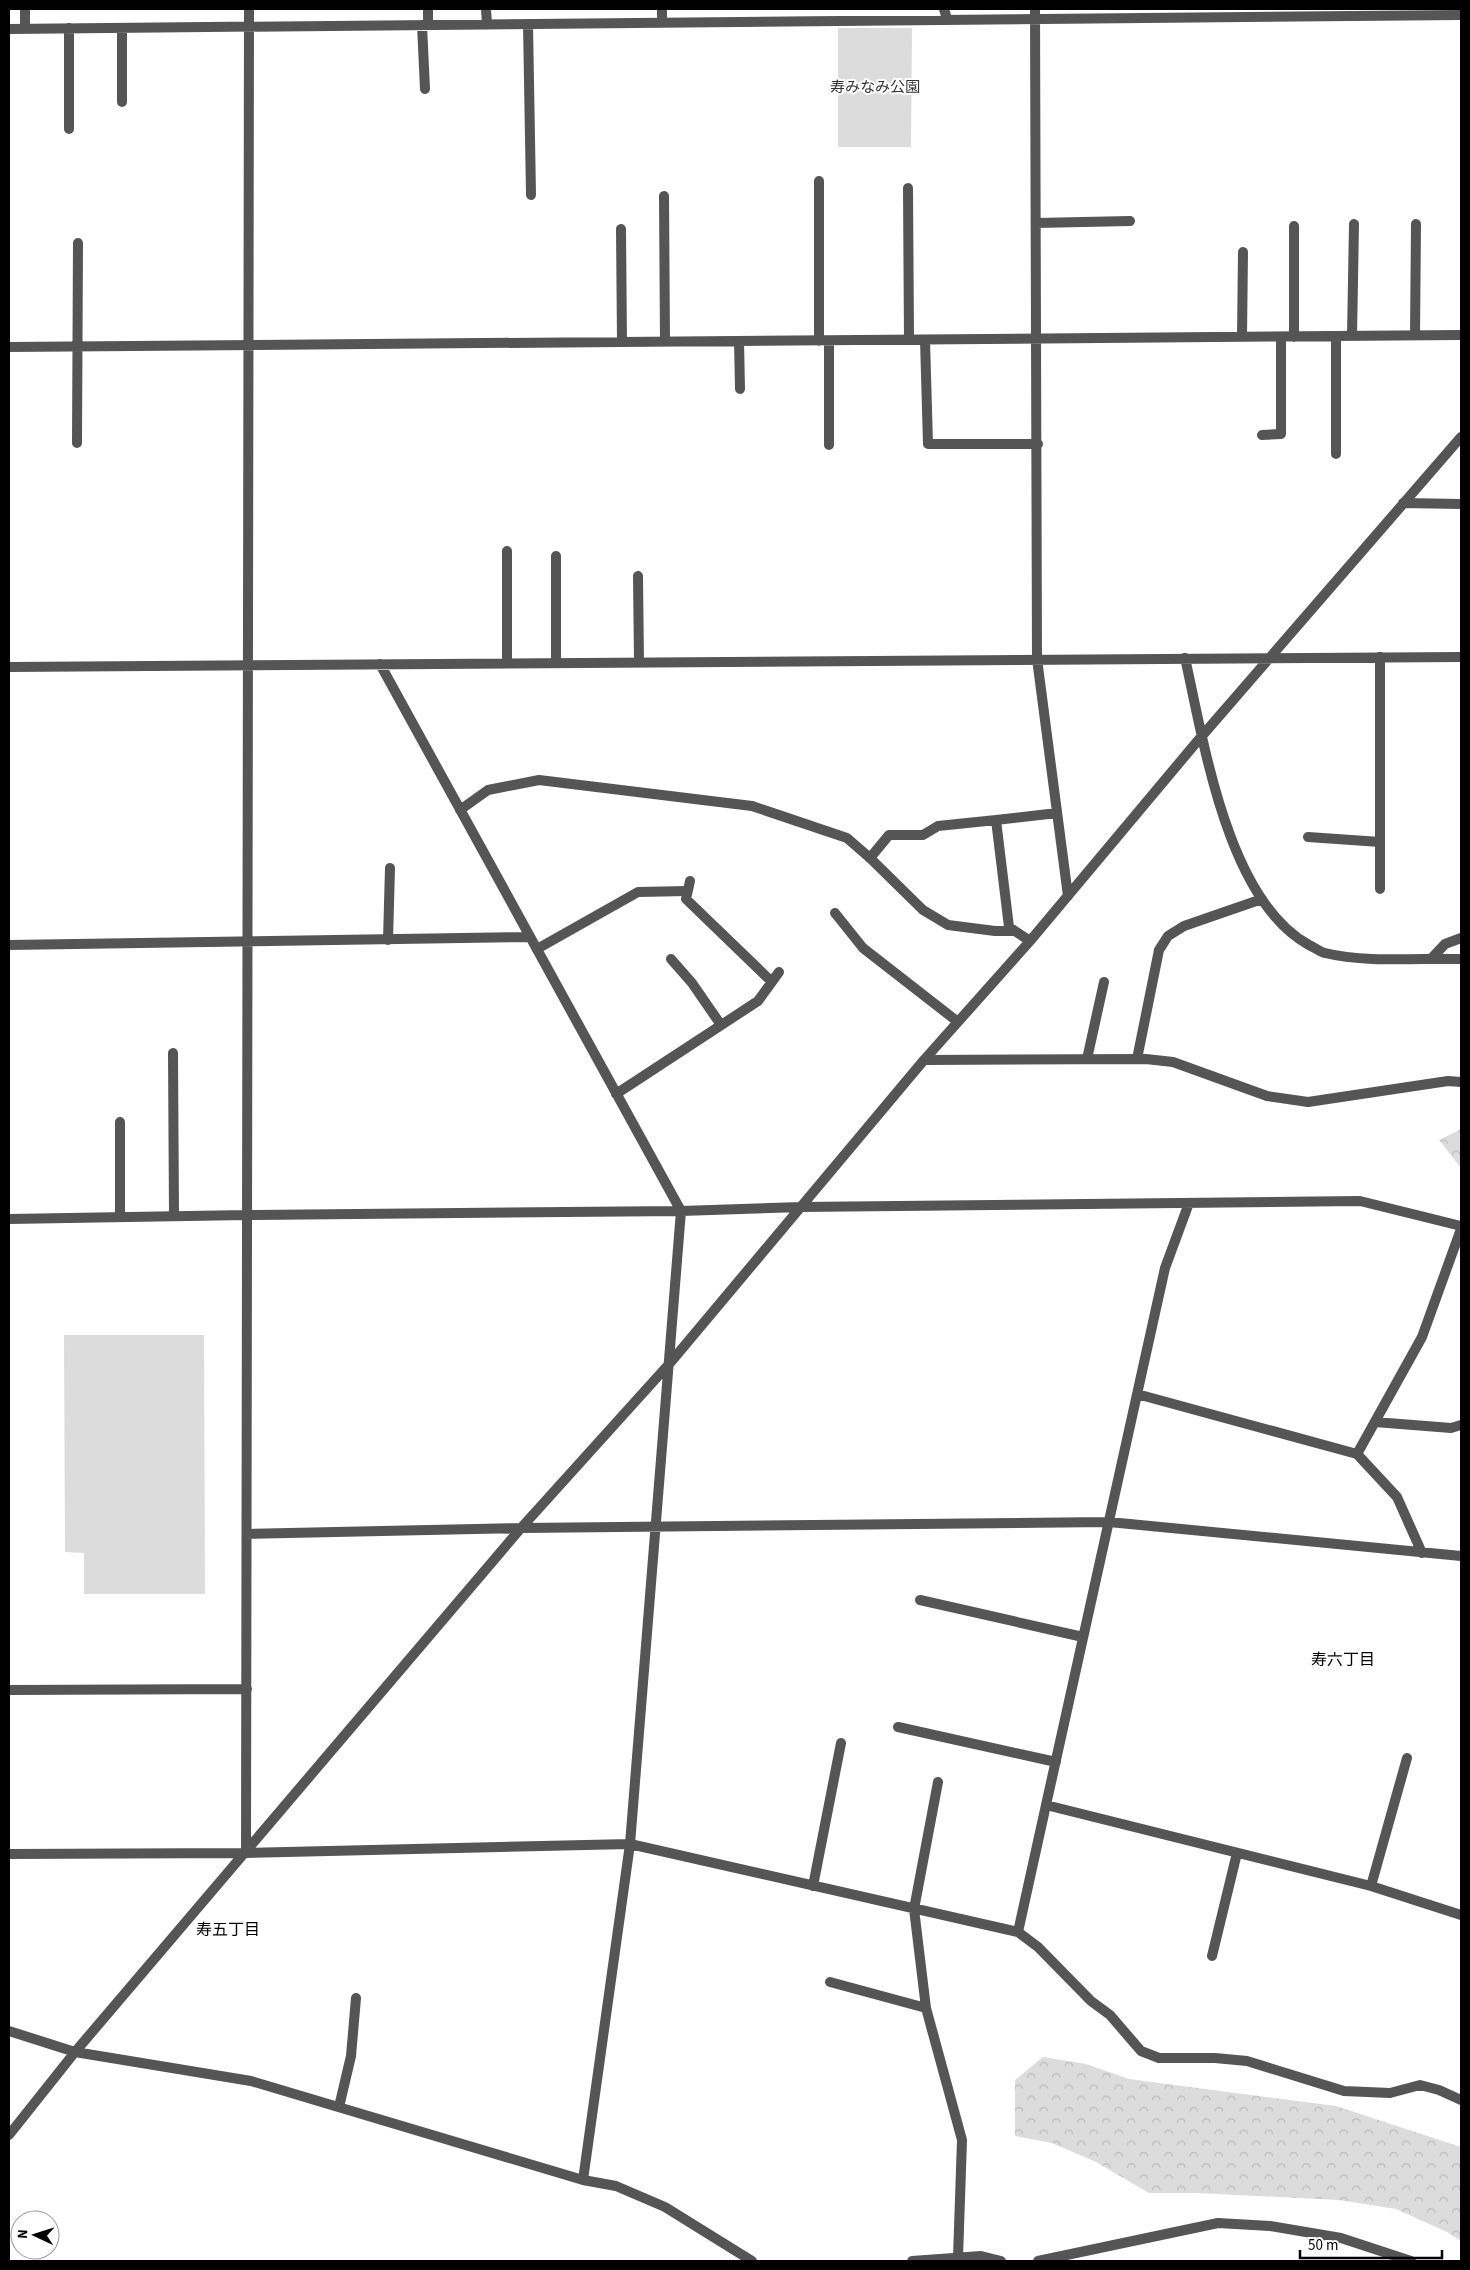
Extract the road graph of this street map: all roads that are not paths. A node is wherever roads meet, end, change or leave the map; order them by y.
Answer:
1 (26, 9) edge
2 (249, 9) edge
3 (428, 9) edge
4 (486, 9) edge
5 (662, 9) edge
6 (1035, 13) edge
7 (946, 14) edge
8 (1461, 15) edge
9 (662, 22) junction
10 (487, 24) junction
11 (528, 24) junction
12 (425, 25) junction
13 (249, 27) junction
14 (69, 28) junction
15 (122, 28) junction
16 (9, 29) edge
17 (26, 29) junction
18 (425, 89) dead end
19 (122, 102) dead end
20 (69, 129) dead end
21 (819, 181) dead end
22 (908, 188) dead end
23 (531, 195) dead end
24 (664, 196) dead end
25 (1130, 221) dead end
26 (1036, 223) junction
27 (1354, 224) dead end
28 (1416, 224) dead end
29 (1294, 226) dead end
30 (621, 228) dead end
31 (78, 243) dead end
32 (1243, 252) dead end
33 (1461, 335) edge
34 (1294, 336) junction
35 (1336, 336) junction
36 (1352, 336) junction
37 (1415, 336) junction
38 (1242, 337) junction
39 (1281, 337) junction
40 (1037, 339) junction
41 (909, 340) junction
42 (924, 340) junction
43 (739, 341) junction
44 (824, 341) junction
45 (622, 342) junction
46 (665, 342) junction
47 (249, 345) junction
48 (78, 346) junction
49 (9, 347) edge
50 (740, 389) dead end
51 (1262, 434) dead end
52 (1461, 437) edge
53 (77, 443) dead end
54 (1038, 444) junction
55 (829, 445) dead end
56 (1336, 454) dead end
57 (1403, 503) junction
58 (1461, 504) edge
59 (507, 551) dead end
60 (556, 556) dead end
61 (638, 576) dead end
62 (1271, 657) junction
63 (1380, 657) junction
64 (1461, 657) edge
65 (1185, 658) junction
66 (1038, 659) junction
67 (639, 662) junction
68 (507, 663) junction
69 (556, 663) junction
70 (380, 664) junction
71 (249, 665) junction
72 (9, 667) edge
73 (1202, 736) junction
74 (460, 810) junction
75 (1057, 813) junction
76 (996, 820) junction
77 (1308, 837) dead end
78 (1380, 842) junction
79 (870, 858) junction
80 (390, 868) dead end
81 (1380, 889) dead end
82 (1068, 896) junction
83 (1262, 899) junction
84 (835, 913) dead end
85 (1014, 930) junction
86 (530, 937) junction
87 (1461, 938) edge
88 (388, 940) junction
89 (1030, 941) junction
90 (247, 943) junction
91 (9, 945) edge
92 (537, 949) junction
93 (671, 959) dead end
94 (1431, 959) junction
95 (1461, 959) edge
96 (779, 972) dead end
97 (772, 982) junction
98 (1104, 982) dead end
99 (958, 1022) junction
100 (721, 1025) junction
101 (173, 1052) dead end
102 (1137, 1059) junction
103 (924, 1060) junction
104 (1087, 1060) junction
105 (1461, 1082) edge
106 (616, 1094) junction
107 (120, 1122) dead end
108 (1189, 1203) junction
109 (801, 1207) junction
110 (681, 1211) junction
111 (247, 1214) junction
112 (174, 1216) junction
113 (120, 1217) junction
114 (9, 1220) edge
115 (1461, 1227) edge
116 (670, 1362) junction
117 (1137, 1394) junction
118 (1375, 1422) junction
119 (1461, 1425) edge
120 (1357, 1454) junction
121 (1109, 1522) junction
122 (521, 1528) junction
123 (655, 1528) junction
124 (247, 1534) junction
125 (1422, 1553) junction
126 (1461, 1556) edge
127 (920, 1600) dead end
128 (1083, 1637) junction
129 (247, 1689) junction
130 (9, 1690) edge
131 (898, 1726) dead end
132 (841, 1743) dead end
133 (1407, 1758) dead end
134 (1056, 1762) junction
135 (938, 1782) dead end
136 (1046, 1805) junction
137 (630, 1844) junction
138 (246, 1853) junction
139 (1237, 1853) junction
140 (9, 1854) edge
141 (813, 1886) junction
142 (1371, 1886) junction
143 (914, 1909) junction
144 (1461, 1915) edge
145 (1018, 1932) junction
146 (1212, 1956) dead end
147 (830, 1982) dead end
148 (356, 1998) dead end
149 (926, 2008) junction
150 (9, 2031) edge
151 (75, 2052) junction
152 (1461, 2100) edge
153 (339, 2107) junction
154 (9, 2134) edge
155 (583, 2180) junction
156 (958, 2257) junction
157 (752, 2261) edge
158 (912, 2261) edge
159 (1001, 2261) edge
160 (1038, 2261) edge
161 (1411, 2261) edge

1 - 17 street
2 - 13 street
3 - 12 street
4 - 10 street
5 - 9 street
6 - 7 street
6 - 8 street
6 - 26 street
7 - 9 street
9 - 11 street
10 - 11 street
10 - 12 street
11 - 23 street
12 - 13 street
12 - 18 street
13 - 15 street
13 - 47 street
14 - 15 street
14 - 17 street
14 - 20 street
15 - 19 street
16 - 17 street
21 - 44 street
22 - 41 street
24 - 46 street
25 - 26 street
26 - 40 street
27 - 36 street
28 - 37 street
29 - 34 street
30 - 45 street
31 - 48 street
32 - 38 street
33 - 37 street
34 - 35 street
34 - 39 street
35 - 36 street
35 - 56 street
36 - 37 street
38 - 39 street
38 - 40 street
39 - 51 street
40 - 42 street
40 - 54 street
41 - 42 street
41 - 44 street
42 - 54 street
43 - 44 street
43 - 46 street
43 - 50 street
44 - 55 street
45 - 46 street
45 - 47 street
47 - 48 street
47 - 71 street
48 - 49 street
48 - 53 street
52 - 57 street
54 - 66 street
57 - 58 street
57 - 62 street
59 - 68 street
60 - 69 street
61 - 67 street
62 - 63 street
62 - 65 street
62 - 73 street
63 - 64 street
63 - 78 street
65 - 66 street
65 - 73 street
66 - 67 street
66 - 75 street
67 - 69 street
68 - 69 street
68 - 70 street
70 - 71 street
70 - 74 street
71 - 72 street
71 - 90 street
73 - 82 street
73 - 83 street
74 - 79 street
74 - 86 street
75 - 76 street
75 - 82 street
76 - 79 street
76 - 85 street
77 - 78 street
78 - 81 street
79 - 85 street
80 - 88 street
82 - 89 street
83 - 94 street
83 - 102 street
84 - 99 street
85 - 89 street
86 - 88 street
86 - 92 street
87 - 94 street
88 - 90 street
89 - 99 street
90 - 91 street
90 - 111 street
92 - 97 street
92 - 106 street
93 - 100 street
94 - 95 street
96 - 97 street
97 - 100 street
98 - 104 street
99 - 103 street
100 - 106 street
101 - 112 street
102 - 104 street
102 - 105 street
103 - 104 street
103 - 109 street
106 - 110 street
107 - 113 street
108 - 109 street
108 - 115 street
108 - 117 street
109 - 110 street
109 - 116 street
110 - 111 street
110 - 116 street
111 - 112 street
111 - 124 street
112 - 113 street
113 - 114 street
115 - 118 street
116 - 122 street
116 - 123 street
117 - 120 street
117 - 121 street
118 - 119 street
118 - 120 street
120 - 125 street
121 - 123 street
121 - 125 street
121 - 128 street
122 - 123 street
122 - 124 street
122 - 138 street
123 - 137 street
124 - 129 street
125 - 126 street
127 - 128 street
128 - 134 street
129 - 130 street
129 - 138 street
131 - 134 street
132 - 141 street
133 - 142 street
134 - 136 street
135 - 143 street
136 - 139 street
136 - 145 street
137 - 138 street
137 - 141 street
137 - 155 street
138 - 140 street
138 - 151 street
139 - 142 street
139 - 146 street
141 - 143 street
142 - 144 street
143 - 145 street
143 - 149 street
145 - 152 street
147 - 149 street
148 - 153 street
149 - 156 street
150 - 151 street
151 - 153 street
151 - 154 street
153 - 155 street
155 - 157 street
156 - 158 street
156 - 159 street
160 - 161 street

